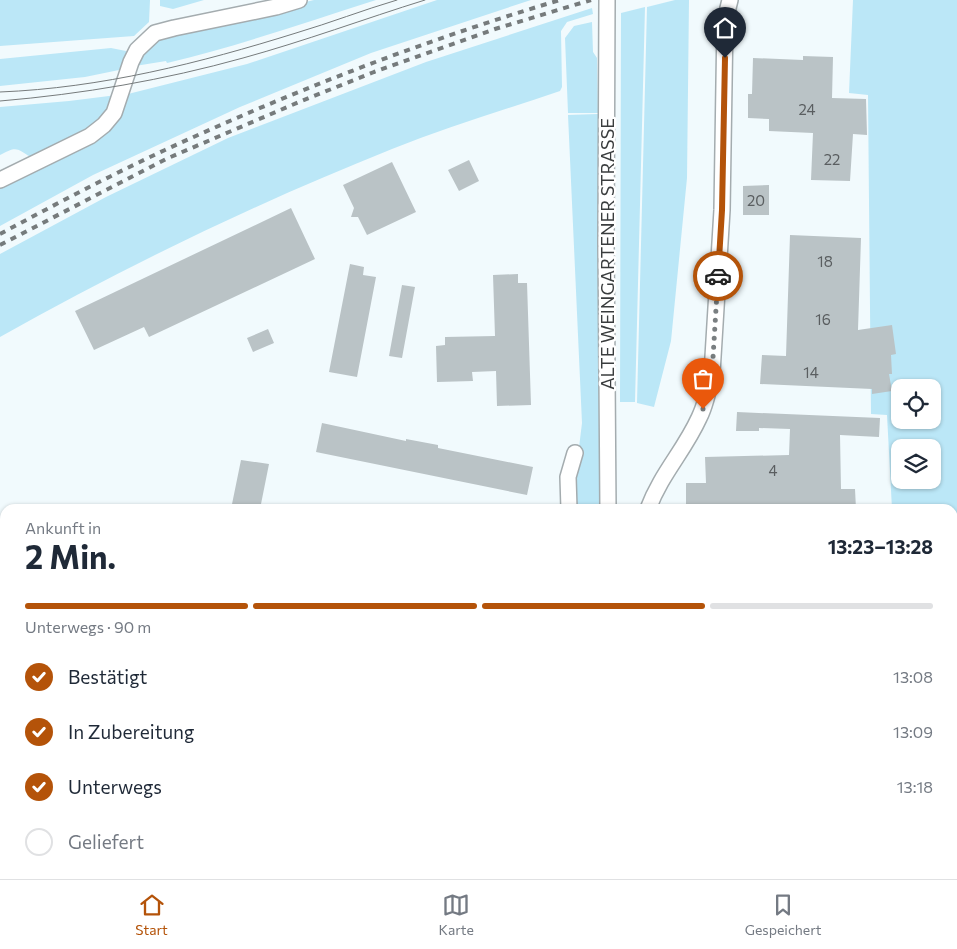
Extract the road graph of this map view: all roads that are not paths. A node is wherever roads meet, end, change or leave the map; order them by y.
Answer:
1 (298, 0) edge
2 (607, 0) edge
3 (730, 0) edge
4 (0, 180) edge
5 (575, 452) dead end
6 (570, 504) edge
7 (608, 504) edge
8 (650, 504) edge

1 - 4 street
2 - 7 street, ALTE WEINGARTENER STRASSE
3 - 8 street
5 - 6 street

